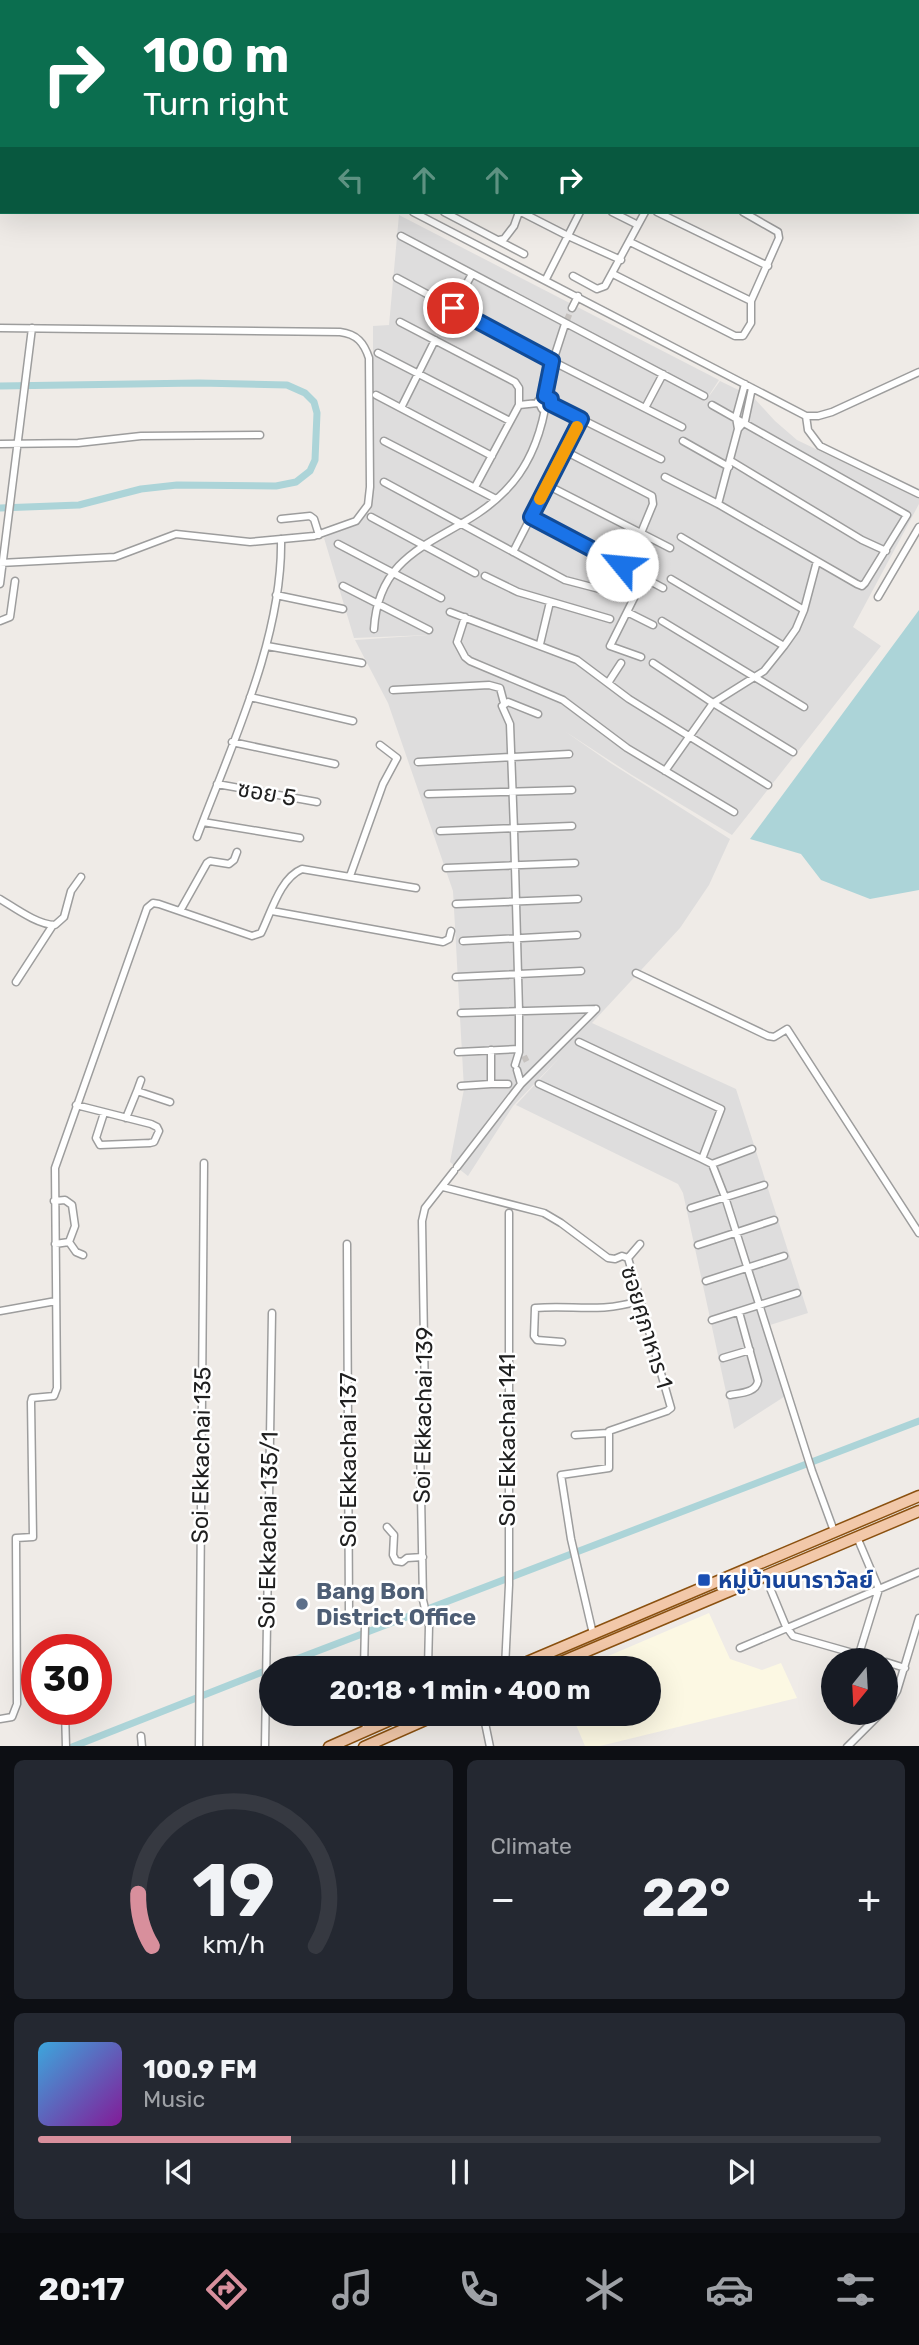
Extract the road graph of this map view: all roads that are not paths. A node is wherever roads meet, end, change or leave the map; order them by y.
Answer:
1 (418, 214) edge
2 (448, 214) edge
3 (521, 214) edge
4 (526, 214) edge
5 (579, 214) edge
6 (616, 214) edge
7 (644, 214) edge
8 (661, 214) edge
9 (746, 214) edge
10 (638, 225) junction
11 (401, 236) dead end
12 (568, 236) junction
13 (499, 240) junction
14 (630, 242) junction
15 (524, 254) dead end
16 (621, 260) junction
17 (768, 266) junction
18 (472, 274) junction
19 (613, 274) junction
20 (573, 276) dead end
21 (397, 278) dead end
22 (546, 279) junction
23 (578, 296) junction
24 (751, 301) junction
25 (453, 308) junction
26 (572, 308) tunnel mouth
27 (400, 322) dead end
28 (566, 322) junction
29 (0, 328) edge
30 (32, 328) junction
31 (435, 340) junction
32 (378, 352) dead end
33 (552, 361) junction
34 (919, 372) edge
35 (418, 374) junction
36 (663, 374) junction
37 (744, 384) junction
38 (752, 388) junction
39 (376, 396) dead end
40 (545, 396) junction
41 (705, 396) dead end
42 (538, 403) junction
43 (519, 405) junction
44 (712, 405) dead end
45 (548, 407) junction
46 (401, 408) junction
47 (645, 408) junction
48 (806, 415) junction
49 (736, 417) junction
50 (581, 419) junction
51 (510, 421) junction
52 (745, 421) junction
53 (682, 426) dead end
54 (738, 429) junction
55 (260, 435) dead end
56 (384, 441) dead end
57 (684, 441) dead end
58 (0, 444) edge
59 (19, 444) junction
60 (565, 451) junction
61 (492, 456) junction
62 (661, 458) dead end
63 (730, 464) junction
64 (665, 477) dead end
65 (384, 482) dead end
66 (547, 485) junction
67 (475, 487) junction
68 (919, 494) edge
69 (496, 499) junction
70 (718, 504) junction
71 (371, 517) dead end
72 (531, 517) junction
73 (281, 519) dead end
74 (461, 523) junction
75 (919, 527) edge
76 (641, 533) junction
77 (319, 535) junction
78 (681, 537) dead end
79 (281, 540) junction
80 (338, 544) dead end
81 (422, 545) junction
82 (670, 548) dead end
83 (886, 551) junction
84 (513, 552) junction
85 (817, 561) junction
86 (1, 563) edge
87 (393, 573) junction
88 (475, 573) dead end
89 (485, 576) dead end
90 (644, 578) junction
91 (671, 579) dead end
92 (15, 581) dead end
93 (0, 584) edge
94 (343, 586) dead end
95 (663, 588) dead end
96 (276, 595) junction
97 (878, 597) dead end
98 (441, 598) dead end
99 (634, 598) junction
100 (550, 602) junction
101 (378, 603) junction
102 (343, 609) dead end
103 (804, 610) junction
104 (450, 612) dead end
105 (628, 612) junction
106 (465, 617) junction
107 (610, 619) dead end
108 (0, 621) edge
109 (662, 621) dead end
110 (653, 625) dead end
111 (374, 629) dead end
112 (429, 630) dead end
113 (540, 644) junction
114 (267, 646) junction
115 (784, 646) junction
116 (641, 657) dead end
117 (362, 663) dead end
118 (621, 663) dead end
119 (653, 663) dead end
120 (755, 678) junction
121 (608, 683) junction
122 (393, 690) dead end
123 (250, 697) junction
124 (504, 703) junction
125 (713, 703) junction
126 (804, 708) dead end
127 (538, 714) dead end
128 (353, 721) dead end
129 (690, 737) junction
130 (232, 743) junction
131 (380, 745) dead end
132 (793, 752) dead end
133 (569, 754) dead end
134 (511, 757) junction
135 (418, 762) dead end
136 (335, 764) dead end
137 (665, 771) junction
138 (217, 784) junction
139 (768, 785) dead end
140 (572, 790) dead end
141 (512, 792) junction
142 (428, 794) dead end
143 (317, 802) dead end
144 (734, 812) dead end
145 (203, 822) junction
146 (572, 826) dead end
147 (514, 830) junction
148 (440, 831) dead end
149 (197, 837) dead end
150 (300, 838) dead end
151 (237, 852) dead end
152 (575, 863) dead end
153 (515, 865) junction
154 (446, 868) dead end
155 (350, 876) junction
156 (81, 877) dead end
157 (416, 888) dead end
158 (0, 899) edge
159 (578, 899) dead end
160 (516, 901) junction
161 (456, 904) dead end
162 (180, 911) junction
163 (272, 911) junction
164 (53, 925) junction
165 (450, 931) dead end
166 (577, 935) dead end
167 (517, 938) junction
168 (463, 941) dead end
169 (581, 971) dead end
170 (636, 973) dead end
171 (518, 975) junction
172 (456, 977) dead end
173 (16, 982) dead end
174 (519, 1011) junction
175 (461, 1013) dead end
176 (579, 1042) dead end
177 (491, 1050) junction
178 (458, 1052) dead end
179 (522, 1055) junction
180 (531, 1073) junction
181 (141, 1080) dead end
182 (491, 1084) junction
183 (508, 1084) dead end
184 (521, 1084) junction
185 (539, 1084) dead end
186 (461, 1086) dead end
187 (137, 1091) junction
188 (170, 1102) dead end
189 (76, 1104) junction
190 (104, 1113) junction
191 (126, 1118) junction
192 (752, 1149) dead end
193 (702, 1159) junction
194 (204, 1163) dead end
195 (712, 1164) junction
196 (764, 1185) dead end
197 (443, 1187) junction
198 (725, 1198) junction
199 (54, 1201) junction
200 (691, 1208) dead end
201 (509, 1213) dead end
202 (774, 1220) dead end
203 (919, 1233) edge
204 (736, 1234) junction
205 (69, 1242) junction
206 (55, 1244) junction
207 (347, 1244) dead end
208 (640, 1244) dead end
209 (698, 1245) dead end
210 (83, 1255) dead end
211 (784, 1256) dead end
212 (628, 1258) junction
213 (748, 1269) junction
214 (706, 1281) dead end
215 (797, 1293) dead end
216 (56, 1301) junction
217 (639, 1301) junction
218 (759, 1304) junction
219 (0, 1311) edge
220 (738, 1312) junction
221 (272, 1313) dead end
222 (712, 1320) dead end
223 (562, 1342) dead end
224 (750, 1350) junction
225 (723, 1358) dead end
226 (730, 1395) dead end
227 (608, 1433) junction
228 (575, 1435) dead end
229 (919, 1496) edge
230 (919, 1510) edge
231 (387, 1527) dead end
232 (834, 1531) junction
233 (856, 1536) junction
234 (423, 1557) junction
235 (919, 1572) edge
236 (764, 1574) junction
237 (878, 1589) junction
238 (919, 1618) edge
239 (788, 1629) junction
240 (593, 1634) junction
241 (740, 1648) dead end
242 (837, 1648) edge
243 (861, 1648) edge
244 (365, 1656) edge
245 (428, 1656) edge
246 (506, 1656) edge
247 (541, 1656) edge
248 (575, 1656) edge
249 (898, 1666) edge
250 (905, 1668) junction
251 (898, 1688) edge
252 (0, 1718) edge
253 (65, 1725) edge
254 (366, 1726) edge
255 (377, 1726) edge
256 (415, 1726) edge
257 (485, 1726) edge
258 (869, 1726) edge
259 (366, 1731) junction
260 (141, 1736) dead end
261 (381, 1743) edge
262 (66, 1744) edge
263 (142, 1746) edge
264 (199, 1746) edge
265 (265, 1746) edge
266 (329, 1746) edge
267 (364, 1746) edge
268 (489, 1746) edge
269 (850, 1746) edge

1 - 22 street
2 - 13 street
3 - 13 street
4 - 12 street
5 - 12 street
6 - 10 street
7 - 10 street
8 - 17 street
9 - 17 street
10 - 14 street
11 - 18 street
12 - 16 street
12 - 22 street
13 - 15 street
14 - 16 street
14 - 24 street
16 - 19 street
17 - 24 street
18 - 25 street
18 - 28 street
19 - 20 street
19 - 24 street
21 - 25 street
22 - 23 street
23 - 26 street
23 - 37 street
25 - 33 street
27 - 31 street
28 - 33 street
28 - 36 street
29 - 30 street
30 - 59 street
30 - 77 street
31 - 35 street
31 - 43 street
32 - 35 street
33 - 40 street
33 - 47 street
34 - 48 street
35 - 46 street
35 - 51 street
36 - 41 street
36 - 47 street
37 - 38 street
37 - 49 street
38 - 48 street
38 - 52 street
39 - 46 street
40 - 42 street
40 - 45 street
42 - 43 street
42 - 45 street
43 - 51 street
44 - 49 street
45 - 50 street
45 - 69 street
46 - 61 street
47 - 53 street
48 - 68 street
49 - 52 street
49 - 54 street
50 - 60 street
50 - 62 street
51 - 61 street
52 - 54 street
52 - 83 street
54 - 63 street
55 - 59 street
56 - 67 street
57 - 63 street
58 - 59 street
59 - 86 street
60 - 66 street
60 - 76 street
61 - 67 street
63 - 70 street
63 - 83 street
64 - 70 street
65 - 74 street
66 - 72 street
66 - 76 street
67 - 69 street
69 - 74 street
70 - 85 street
71 - 81 street
72 - 84 street
72 - 90 street
73 - 77 street
74 - 81 street
74 - 84 street
75 - 97 street
76 - 82 street
77 - 79 street
78 - 103 street
79 - 86 street
79 - 96 street
80 - 87 street
81 - 87 street
81 - 88 street
83 - 85 street
84 - 99 street
85 - 103 street
86 - 93 street
87 - 98 street
87 - 101 street
89 - 100 street
90 - 95 street
90 - 99 street
91 - 115 street
92 - 108 street
94 - 101 street
96 - 102 street
96 - 114 street
99 - 105 street
100 - 107 street
100 - 113 street
101 - 111 street
101 - 112 street
103 - 115 street
104 - 106 street
105 - 110 street
105 - 116 street
106 - 113 street
106 - 137 street
109 - 120 street
113 - 121 street
114 - 117 street
114 - 123 street
115 - 120 street
118 - 121 street
119 - 125 street
120 - 125 street
120 - 126 street
121 - 129 street
122 - 124 street
123 - 128 street
123 - 130 street
124 - 127 street
124 - 134 street
125 - 129 street
125 - 132 street
129 - 137 street
129 - 139 street
130 - 136 street
130 - 138 street
131 - 155 street
133 - 134 street
134 - 135 street
134 - 141 street
137 - 144 street
138 - 143 street, ซอย 5
138 - 145 street
140 - 141 street
141 - 142 street
141 - 147 street
145 - 149 street
145 - 150 street
146 - 147 street
147 - 148 street
147 - 153 street
151 - 162 street
152 - 153 street
153 - 154 street
153 - 160 street
155 - 157 street
155 - 163 street
156 - 164 street
158 - 164 street
159 - 160 street
160 - 161 street
160 - 167 street
162 - 163 street
162 - 189 street
163 - 165 street
164 - 173 street
166 - 167 street
167 - 168 street
167 - 171 street
169 - 171 street
170 - 203 street
171 - 172 street
171 - 174 street
174 - 175 street
174 - 179 street
174 - 180 street, Soi Ekkachai 139
176 - 193 street
177 - 178 street
177 - 179 street
177 - 182 street
179 - 180 street
179 - 184 street
180 - 184 street, Soi Ekkachai 139
181 - 187 street
182 - 183 street
182 - 186 street
184 - 197 street, Soi Ekkachai 139
185 - 193 street
187 - 188 street
187 - 191 street
189 - 190 street
189 - 199 street
190 - 191 street
190 - 191 street
192 - 195 street
193 - 195 street
194 - 264 street, Soi Ekkachai 135
195 - 198 street
196 - 198 street
197 - 212 street, ซอยศุภาหาร 1
197 - 234 street, Soi Ekkachai 139
198 - 200 street
198 - 204 street
199 - 205 street
199 - 206 street
201 - 246 street, Soi Ekkachai 141
202 - 204 street
204 - 209 street
204 - 213 street
205 - 206 street
205 - 210 street
206 - 216 street
207 - 244 street, Soi Ekkachai 137
208 - 212 street
211 - 213 street
212 - 217 street, ซอยศุภาหาร 1
213 - 214 street
213 - 218 street
215 - 218 street
216 - 219 street
216 - 252 street
217 - 223 street
217 - 227 street, ซอยศุภาหาร 1
218 - 220 street
218 - 232 street
220 - 222 street
220 - 224 street
221 - 265 street, Soi Ekkachai 135/1
224 - 225 street
224 - 226 street
227 - 228 street
227 - 240 street
229 - 232 main road
230 - 233 main road
231 - 234 street
232 - 240 main road
233 - 236 main road
233 - 237 street
234 - 245 street, Soi Ekkachai 139
235 - 237 street
236 - 239 street
236 - 248 main road
237 - 239 street
237 - 243 street
238 - 250 street
239 - 241 street
239 - 242 street
240 - 247 main road
249 - 250 street
250 - 251 street
253 - 262 street
254 - 259 street
255 - 259 main road
256 - 261 main road
257 - 268 street
258 - 269 street
259 - 266 main road
260 - 263 street
261 - 267 main road

